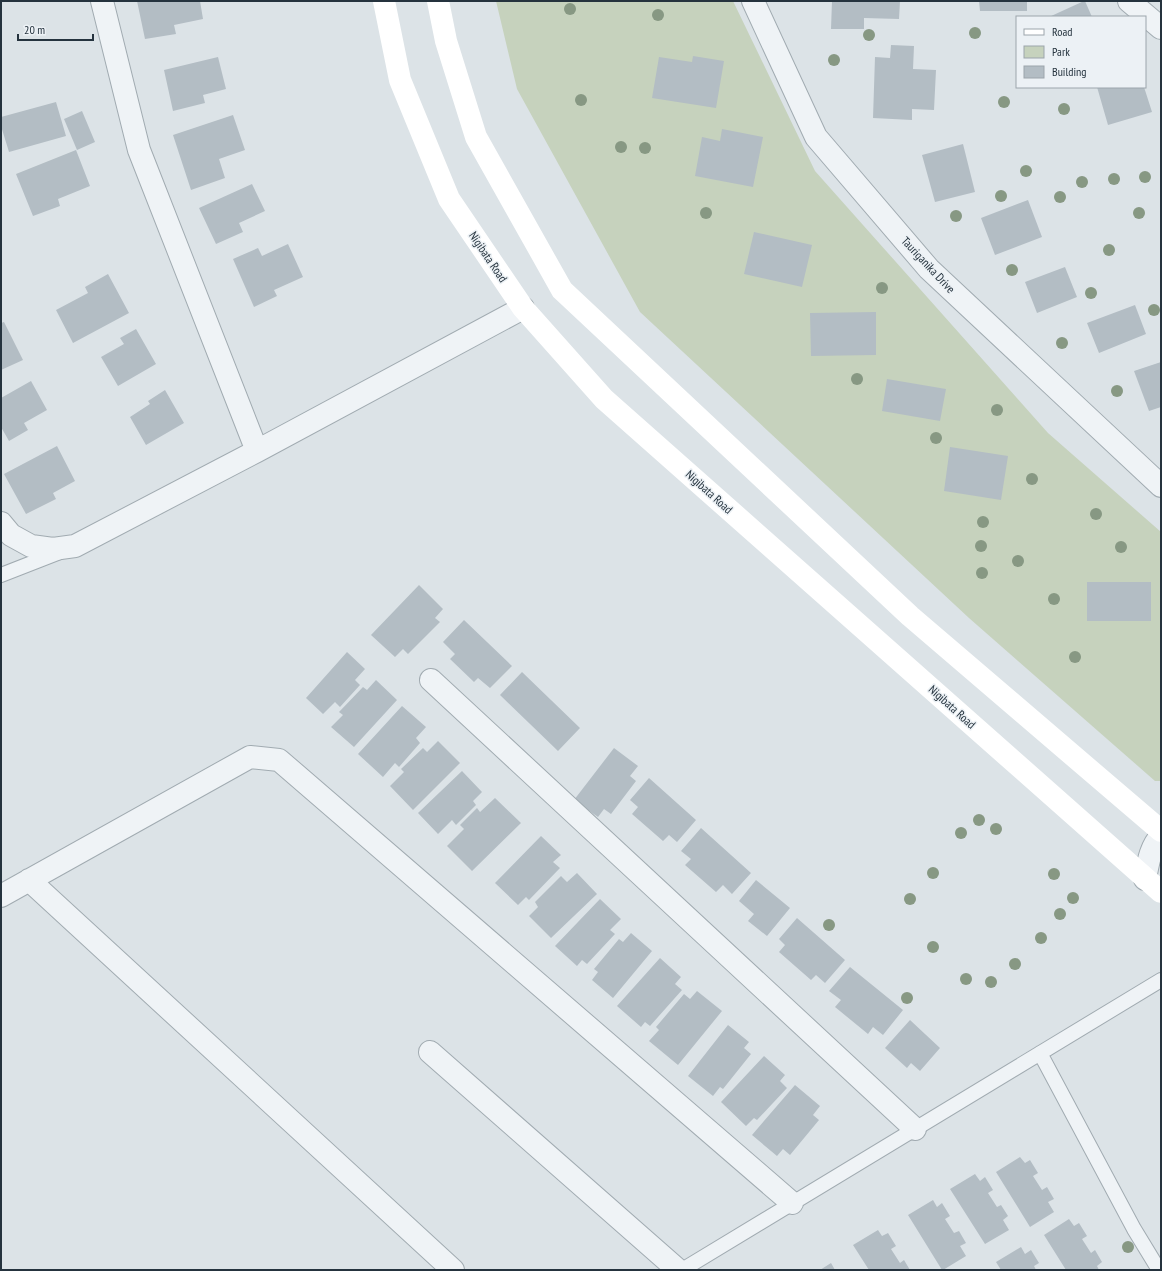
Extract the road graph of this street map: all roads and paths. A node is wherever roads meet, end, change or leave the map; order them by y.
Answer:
1 (102, 1) edge
2 (384, 1) edge
3 (438, 1) edge
4 (753, 1) edge
5 (1129, 1) edge
6 (1161, 28) edge
7 (523, 308) junction
8 (257, 451) junction
9 (1161, 486) edge
10 (1, 524) edge
11 (75, 546) junction
12 (1, 575) edge
13 (431, 680) dead end
14 (1161, 831) edge
15 (1161, 836) edge
16 (29, 880) junction
17 (1153, 886) edge
18 (1, 896) edge
19 (1161, 980) edge
20 (430, 1052) dead end
21 (1040, 1053) junction
22 (915, 1129) junction
23 (792, 1203) junction
24 (453, 1270) edge
25 (678, 1270) edge
26 (682, 1270) edge
27 (1159, 1270) edge

1 - 8 street
2 - 7 street, Nigibata Road
3 - 14 street
4 - 9 street, Tauriganika Drive
5 - 6 street
7 - 8 street
7 - 17 street, Nigibata Road
8 - 11 street
10 - 11 street
11 - 12 lane
13 - 22 street
15 - 17 street
16 - 18 street
16 - 23 street
16 - 24 street
19 - 21 lane
20 - 25 street
21 - 22 lane
21 - 27 lane
22 - 23 lane
23 - 26 lane

